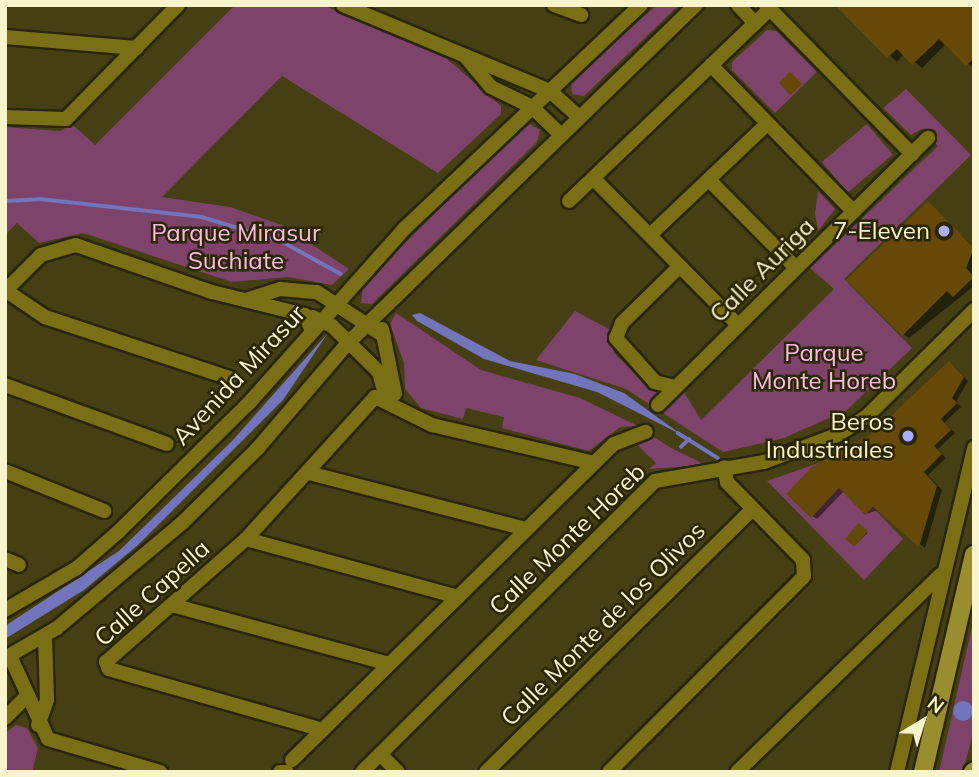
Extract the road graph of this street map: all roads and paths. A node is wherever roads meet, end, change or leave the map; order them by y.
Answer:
1 (178, 5) edge
2 (343, 5) edge
3 (554, 5) edge
4 (641, 5) edge
5 (696, 5) edge
6 (738, 5) edge
7 (767, 7) edge
8 (581, 15) dead end
9 (755, 23) junction
10 (5, 37) edge
11 (137, 48) junction
12 (466, 56) junction
13 (711, 65) junction
14 (550, 90) junction
15 (532, 107) junction
16 (5, 117) edge
17 (579, 117) junction
18 (767, 124) junction
19 (560, 134) junction
20 (928, 138) dead end
21 (912, 154) junction
22 (593, 178) junction
23 (709, 180) junction
24 (569, 201) dead end
25 (853, 211) junction
26 (650, 235) junction
27 (680, 266) junction
28 (796, 268) junction
29 (5, 290) edge
30 (246, 300) junction
31 (338, 300) junction
32 (974, 310) edge
33 (381, 311) junction
34 (306, 315) junction
35 (322, 319) junction
36 (369, 322) junction
37 (738, 325) junction
38 (312, 331) junction
39 (384, 335) junction
40 (349, 342) junction
41 (338, 355) junction
42 (367, 360) junction
43 (229, 378) dead end
44 (5, 386) edge
45 (676, 387) junction
46 (387, 401) junction
47 (658, 405) dead end
48 (402, 412) junction
49 (646, 432) dead end
50 (167, 444) dead end
51 (974, 448) edge
52 (594, 463) junction
53 (724, 467) junction
54 (5, 471) edge
55 (309, 472) junction
56 (752, 509) junction
57 (104, 511) dead end
58 (526, 529) junction
59 (246, 539) junction
60 (974, 555) edge
61 (941, 574) junction
62 (458, 597) junction
63 (172, 606) junction
64 (5, 610) edge
65 (41, 639) junction
66 (7, 657) edge
67 (389, 664) junction
68 (26, 697) junction
69 (5, 718) edge
70 (38, 725) junction
71 (323, 730) junction
72 (380, 754) junction
73 (290, 766) edge
74 (160, 772) edge
75 (280, 772) edge
76 (362, 772) edge
77 (398, 772) edge
78 (486, 772) edge
79 (609, 772) edge
80 (737, 772) edge
81 (897, 772) edge
82 (923, 772) edge

1 - 11 street
2 - 12 street
3 - 8 street
4 - 14 street, Avenida Mirasur
5 - 17 street
6 - 9 street
7 - 9 street
7 - 21 street
9 - 13 street
10 - 11 street
11 - 16 street
12 - 14 street
12 - 15 street
13 - 18 street
13 - 22 street
14 - 15 street, Avenida Mirasur
14 - 17 street
15 - 19 street
15 - 31 street, Avenida Mirasur
17 - 19 street
18 - 23 street
18 - 25 street
19 - 33 street
20 - 21 street, Calle Auriga
21 - 25 street, Calle Auriga
22 - 24 street
22 - 26 street
23 - 26 street
23 - 28 street
25 - 28 street, Calle Auriga
26 - 27 street
27 - 37 street
27 - 45 street
28 - 37 street, Calle Auriga
29 - 30 street
29 - 43 street
30 - 31 street
30 - 34 street
31 - 35 street, Avenida Mirasur
31 - 36 street
32 - 53 street, Calle Monte Horeb
33 - 36 street
33 - 39 street
34 - 35 street
34 - 38 street
35 - 38 street, Avenida Mirasur
35 - 40 street
36 - 39 street
36 - 40 street
37 - 45 street, Calle Auriga
38 - 64 street, Avenida Mirasur
39 - 48 street
40 - 41 street
40 - 42 street
41 - 42 street
41 - 65 street
42 - 46 street
44 - 50 street
45 - 47 street, Calle Auriga
46 - 48 street
46 - 55 street, Calle Capella
48 - 52 street
49 - 52 street
51 - 61 street
52 - 58 street
53 - 56 street
53 - 72 street, Calle Monte Horeb
54 - 57 street
55 - 58 street
55 - 59 street, Calle Capella
56 - 78 street, Calle Monte de los Olivos
56 - 79 street
58 - 62 street
59 - 62 street
59 - 63 street, Calle Capella
60 - 82 main road
61 - 80 street
61 - 81 street
62 - 67 street
63 - 67 street
63 - 71 street, Calle Capella
65 - 66 street
65 - 70 street
66 - 68 street
67 - 71 street
68 - 69 street
68 - 70 street
70 - 74 street
71 - 73 street
72 - 76 street, Calle Monte Horeb
72 - 77 street
73 - 75 street

